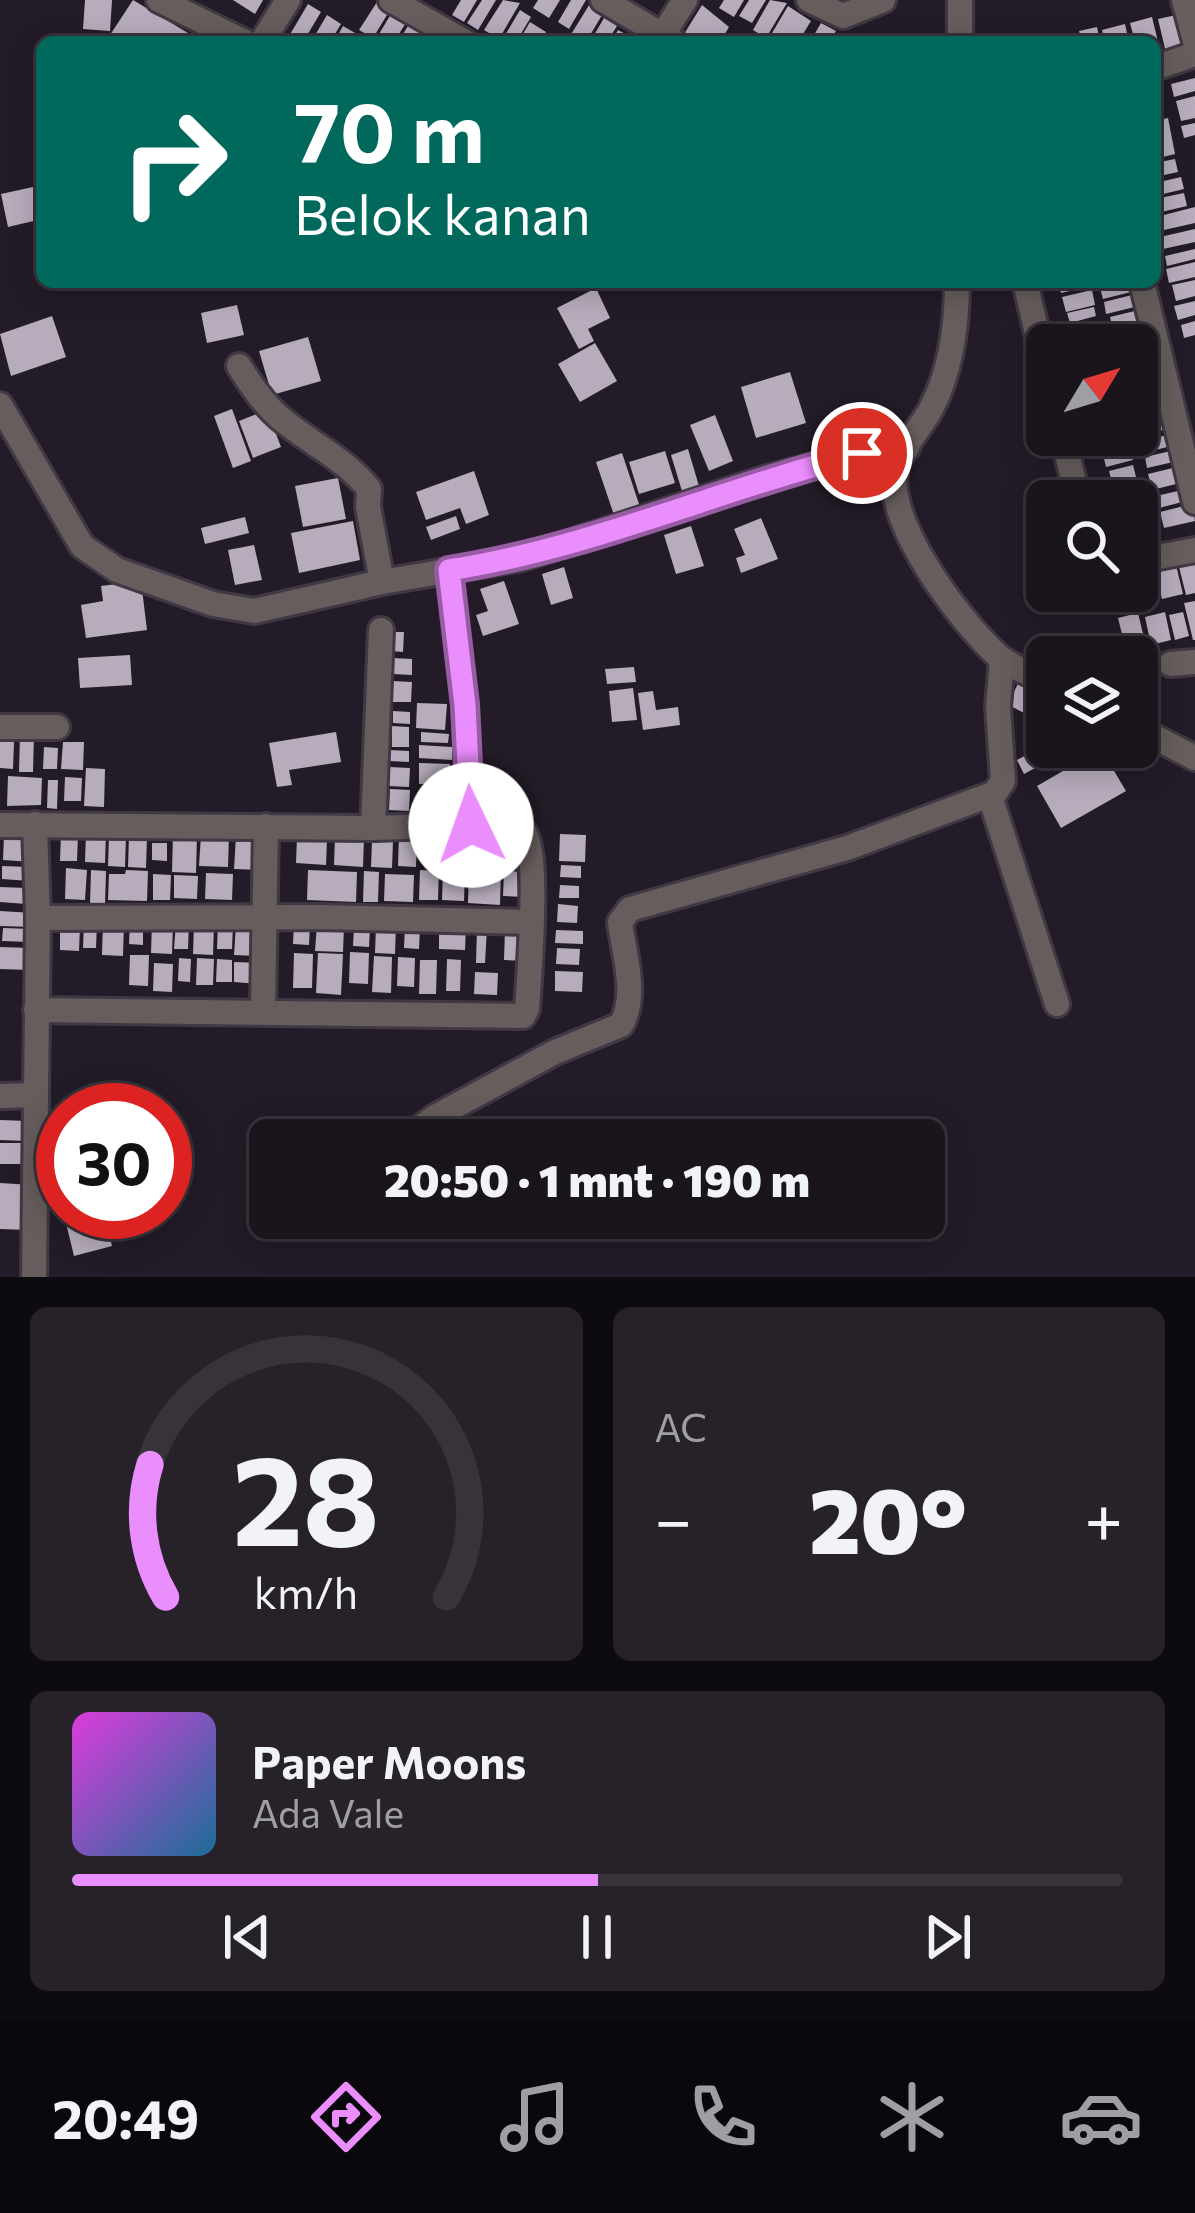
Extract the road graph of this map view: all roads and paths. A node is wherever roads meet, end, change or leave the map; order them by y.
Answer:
1 (159, 0) edge
2 (288, 0) edge
3 (391, 0) edge
4 (603, 0) edge
5 (685, 0) edge
6 (809, 0) edge
7 (883, 0) edge
8 (960, 0) edge
9 (1184, 0) edge
10 (233, 36) edge
11 (266, 36) edge
12 (454, 36) edge
13 (659, 36) edge
14 (667, 36) edge
15 (960, 36) edge
16 (1195, 40) edge
17 (1195, 54) edge
18 (1161, 66) edge
19 (957, 288) edge
20 (1026, 288) edge
21 (1143, 288) edge
22 (1035, 324) edge
23 (239, 366) dead end
24 (0, 406) edge
25 (907, 448) junction
26 (1195, 502) edge
27 (1195, 550) edge
28 (1158, 557) edge
29 (449, 570) junction
30 (382, 583) junction
31 (381, 630) dead end
32 (1002, 659) junction
33 (1026, 671) edge
34 (0, 727) edge
35 (57, 727) dead end
36 (1158, 739) edge
37 (1195, 758) edge
38 (991, 796) junction
39 (0, 824) edge
40 (35, 824) junction
41 (471, 825) junction
42 (266, 826) junction
43 (374, 828) junction
44 (38, 918) junction
45 (264, 918) junction
46 (532, 922) junction
47 (1057, 1004) dead end
48 (36, 1010) junction
49 (263, 1011) junction
50 (35, 1095) junction
51 (0, 1096) edge
52 (432, 1119) edge
53 (34, 1277) edge

1 - 10 street
2 - 11 street
3 - 12 street
4 - 13 street
5 - 14 street
6 - 7 street
8 - 15 street
9 - 16 street
17 - 18 street
19 - 25 street
20 - 22 street
21 - 26 street
23 - 30 street
24 - 30 street
25 - 29 street
25 - 32 street
27 - 28 street
29 - 30 street
29 - 41 street
31 - 43 street
32 - 33 street
32 - 38 street
34 - 35 street
36 - 37 street
38 - 47 street
38 - 52 street
39 - 40 street
40 - 42 street
40 - 44 street
41 - 43 street
41 - 46 street
42 - 43 street
42 - 45 street
44 - 45 street
44 - 48 street
45 - 46 street
45 - 49 street
46 - 49 street
48 - 49 street
48 - 50 street
50 - 51 street
50 - 53 street

